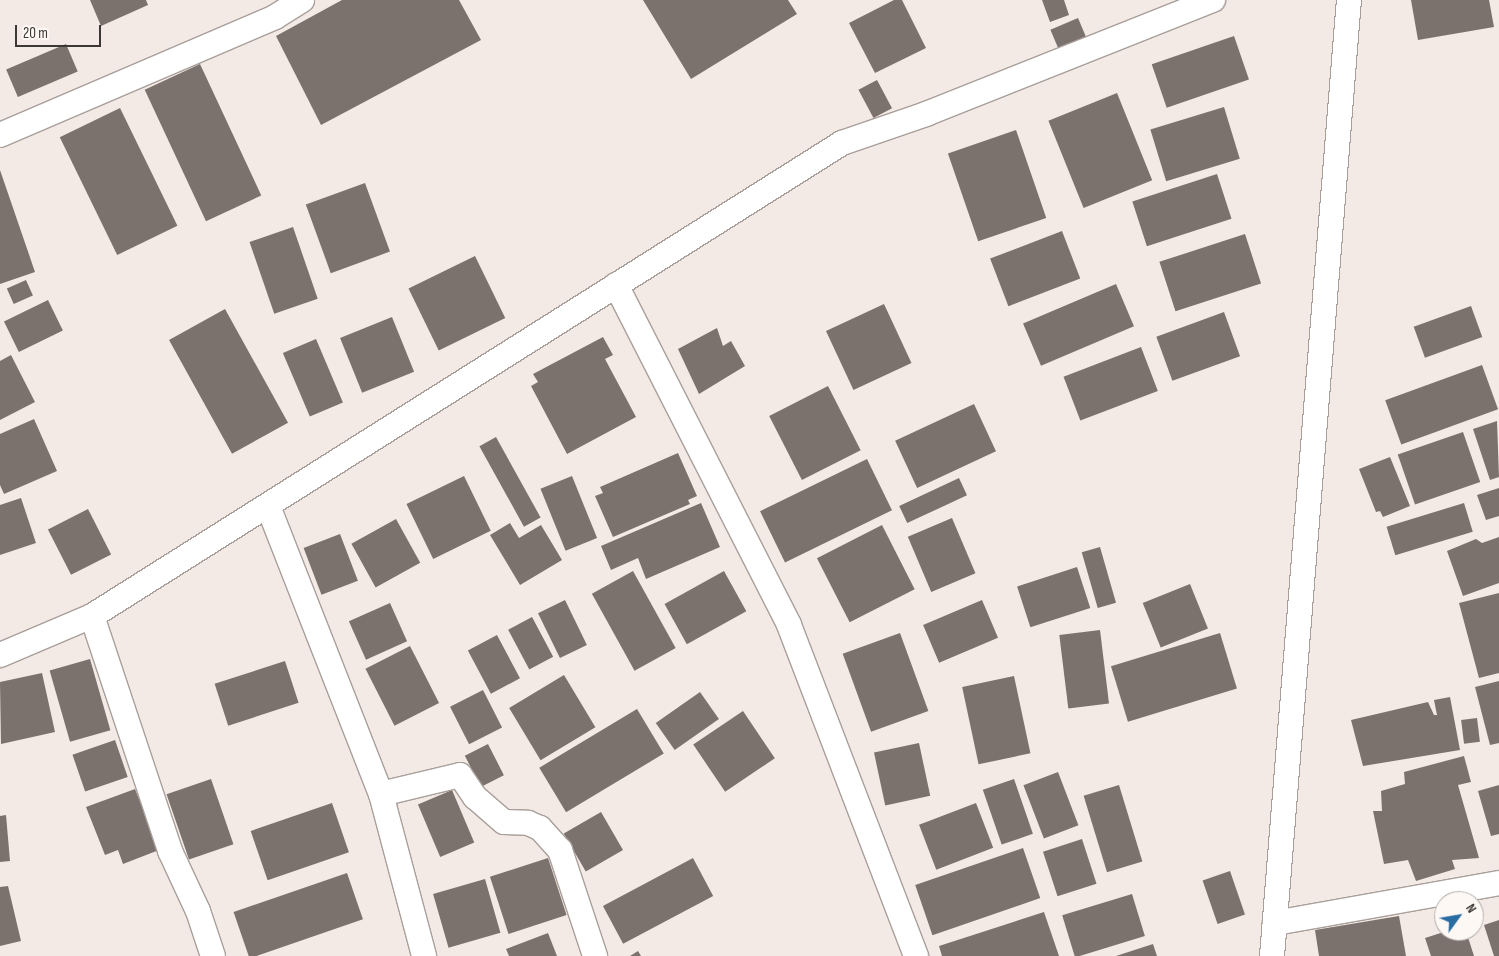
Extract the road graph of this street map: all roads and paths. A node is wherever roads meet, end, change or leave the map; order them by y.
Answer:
1 (302, 0) edge
2 (1213, 0) edge
3 (1349, 0) edge
4 (0, 135) edge
5 (616, 285) junction
6 (268, 506) junction
7 (92, 616) junction
8 (0, 655) edge
9 (381, 794) junction
10 (1499, 883) edge
11 (1275, 922) junction
12 (213, 956) edge
13 (424, 956) edge
14 (595, 956) edge
15 (916, 956) edge
16 (1272, 956) edge

1 - 4 street
2 - 5 street
3 - 11 street
5 - 6 street
5 - 15 street
6 - 7 street
6 - 9 street
7 - 8 street
7 - 12 street
9 - 13 street
9 - 14 street
10 - 11 street
11 - 16 street

